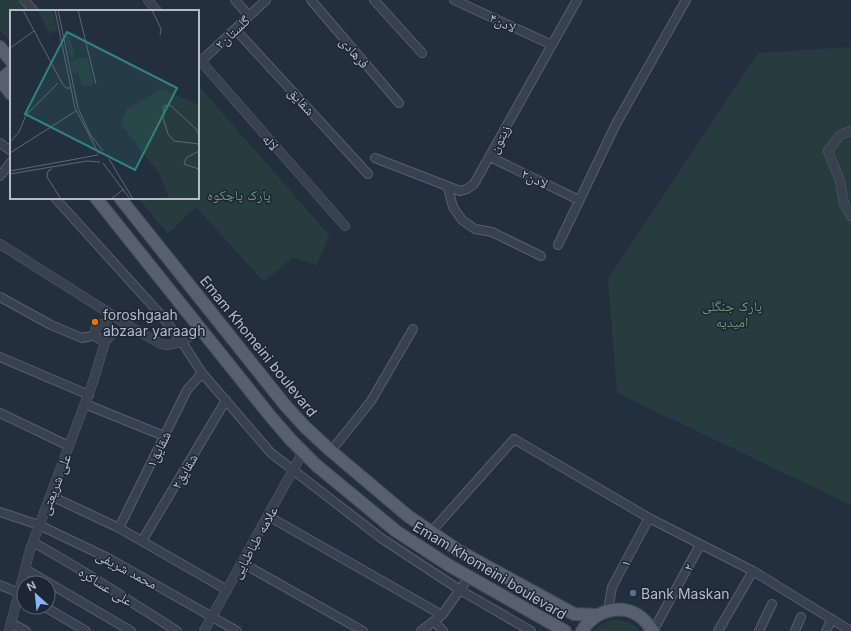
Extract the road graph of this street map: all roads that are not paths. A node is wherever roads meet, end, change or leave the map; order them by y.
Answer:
1 (24, 0) edge
2 (148, 0) edge
3 (235, 0) edge
4 (266, 0) edge
5 (310, 0) edge
6 (374, 0) edge
7 (454, 0) edge
8 (577, 0) edge
9 (686, 0) edge
10 (33, 10) edge
11 (156, 10) edge
12 (249, 16) junction
13 (235, 28) junction
14 (552, 45) junction
15 (0, 47) edge
16 (422, 53) dead end
17 (10, 60) edge
18 (199, 61) edge
19 (10, 72) edge
20 (1, 82) edge
21 (10, 93) edge
22 (399, 103) dead end
23 (851, 131) edge
24 (0, 143) edge
25 (10, 150) edge
26 (490, 157) junction
27 (375, 158) dead end
28 (10, 163) edge
29 (368, 174) dead end
30 (0, 176) edge
31 (448, 188) junction
32 (56, 199) edge
33 (97, 199) edge
34 (121, 199) edge
35 (580, 200) junction
36 (851, 216) edge
37 (345, 226) dead end
38 (0, 244) edge
39 (558, 244) dead end
40 (541, 256) dead end
41 (0, 297) edge
42 (97, 305) junction
43 (215, 317) junction
44 (131, 327) junction
45 (201, 328) junction
46 (414, 329) dead end
47 (106, 331) junction
48 (96, 335) joint
49 (182, 342) junction
50 (0, 357) edge
51 (202, 373) junction
52 (89, 395) junction
53 (226, 400) junction
54 (85, 404) junction
55 (0, 413) edge
56 (164, 436) junction
57 (69, 446) junction
58 (330, 451) junction
59 (303, 452) junction
60 (292, 470) junction
61 (50, 496) junction
62 (0, 512) edge
63 (268, 516) junction
64 (648, 518) junction
65 (39, 525) junction
66 (119, 528) junction
67 (431, 532) junction
68 (142, 541) junction
69 (33, 542) junction
70 (700, 545) junction
71 (242, 563) junction
72 (25, 570) junction
73 (753, 571) junction
74 (24, 575) edge
75 (469, 577) junction
76 (0, 585) edge
77 (227, 590) junction
78 (460, 590) junction
79 (16, 592) edge
80 (553, 603) junction
81 (772, 604) dead end
82 (16, 610) edge
83 (608, 610) junction
84 (56, 613) edge
85 (442, 615) junction
86 (212, 616) junction
87 (596, 616) junction
88 (802, 617) dead end
89 (544, 619) junction
90 (832, 619) junction
91 (434, 621) junction
92 (10, 627) edge
93 (26, 631) edge
94 (86, 631) edge
95 (131, 631) edge
96 (177, 631) edge
97 (204, 631) edge
98 (237, 631) edge
99 (363, 631) edge
100 (421, 631) edge
101 (443, 631) edge
102 (531, 631) edge
103 (565, 631) edge
104 (582, 631) edge
105 (653, 631) edge
106 (718, 631) edge
107 (759, 631) edge
108 (795, 631) edge
109 (826, 631) edge
110 (851, 631) edge

1 - 10 street
2 - 11 street
3 - 12 street
4 - 12 street, گلستان۲
5 - 22 street, فرهادی
6 - 16 street
7 - 14 street, لادن۴
8 - 14 street, زیتون
9 - 35 street
12 - 13 street, گلستان۲
13 - 18 street, گلستان۲
13 - 29 street, شقایق
14 - 26 street, زیتون
15 - 17 main road
18 - 37 street, لاله
19 - 20 main road
20 - 21 main road
23 - 36 street
24 - 25 street
26 - 31 street, زیتون
26 - 35 street, لادن۲
27 - 31 street, زیتون
28 - 30 street
31 - 40 street
32 - 49 street
33 - 45 main road, Emam Khomeini boulevard
34 - 43 main road, Emam Khomeini boulevard
35 - 39 street
38 - 42 street
41 - 48 street
42 - 44 street
42 - 47 street
43 - 45 main road
43 - 58 main road, Emam Khomeini boulevard
44 - 47 street
44 - 49 street
45 - 49 street
45 - 59 main road, Emam Khomeini boulevard
46 - 58 street
47 - 48 street
47 - 52 street, علی شریعتی
49 - 51 street
50 - 52 street
51 - 53 street
51 - 56 street, شقایق۱
52 - 54 street, علی شریعتی
53 - 60 street
53 - 68 street, شقایق۲
54 - 56 street
54 - 57 street, علی شریعتی
55 - 57 street
56 - 66 street, شقایق۱
57 - 61 street, علی شریعتی
58 - 67 main road, Emam Khomeini boulevard
59 - 60 street, علامه طباطبایی
59 - 75 main road, Emam Khomeini boulevard
60 - 63 street, علامه طباطبایی
60 - 78 street
61 - 65 street, علی شریعتی
61 - 66 street
62 - 65 street, محمد شریفی
63 - 71 street, علامه طباطبایی
63 - 85 street
64 - 67 street
64 - 70 street
64 - 83 street, ۱
65 - 69 street, علی شریعتی
65 - 86 street, محمد شریفی
66 - 68 street
67 - 80 main road, Emam Khomeini boulevard
68 - 77 street
69 - 72 street, علی شریعتی
69 - 96 street, علی عساکره
70 - 73 street
70 - 105 street, ۲
71 - 77 street, علامه طباطبایی
71 - 99 street
72 - 74 street, علی شریعتی
72 - 95 street
73 - 90 street
73 - 106 street
75 - 78 street
75 - 89 main road, Emam Khomeini boulevard
76 - 79 street
77 - 86 street, علامه طباطبایی
78 - 85 street
78 - 102 street
80 - 87 main road, Emam Khomeini boulevard
80 - 89 main road
81 - 107 street
82 - 92 street, علی شریعتی
83 - 87 main road
83 - 105 main road
84 - 94 street
85 - 91 street
86 - 97 street, علامه طباطبایی
86 - 98 street, محمد شریفی
87 - 104 main road
88 - 108 street
89 - 103 main road, Emam Khomeini boulevard
90 - 109 street
90 - 110 street
91 - 100 street
91 - 101 street
92 - 93 street

